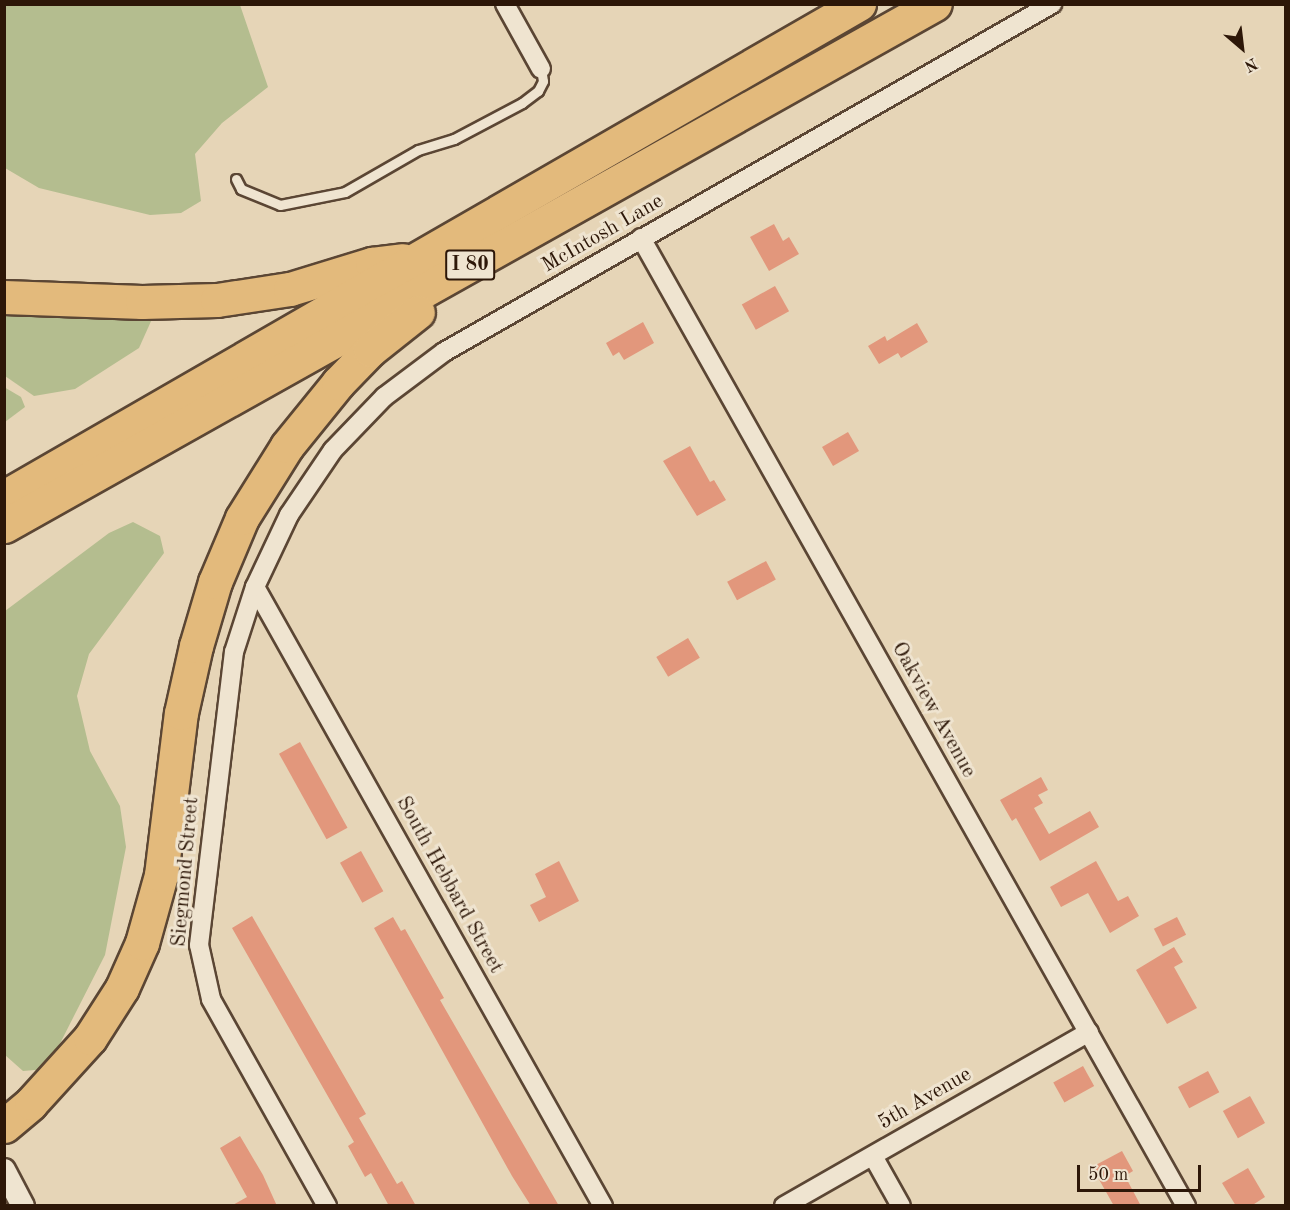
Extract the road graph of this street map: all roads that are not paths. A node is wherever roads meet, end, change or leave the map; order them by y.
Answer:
1 (505, 4) edge
2 (859, 4) edge
3 (935, 4) edge
4 (1052, 4) edge
5 (541, 69) joint
6 (236, 179) dead end
7 (641, 238) junction
8 (513, 240) junction
9 (426, 257) junction
10 (4, 297) edge
11 (4, 497) edge
12 (4, 526) edge
13 (255, 587) junction
14 (1089, 1032) junction
15 (4, 1126) edge
16 (873, 1156) junction
17 (4, 1170) edge
18 (23, 1206) edge
19 (327, 1206) edge
20 (603, 1206) edge
21 (784, 1206) edge
22 (901, 1206) edge
23 (1186, 1206) edge

1 - 5 street
2 - 9 highway, I 80
3 - 8 highway, I 80
4 - 7 street, McIntosh Lane
5 - 6 lane
7 - 13 street, McIntosh Lane
7 - 14 street, Oakview Avenue
8 - 12 highway, I 80
8 - 15 highway
9 - 10 highway
9 - 11 highway, I 80
13 - 19 street, Siegmond Street
13 - 20 street, South Hebbard Street
14 - 16 street, 5th Avenue
14 - 23 street, Oakview Avenue
16 - 21 street, 5th Avenue
16 - 22 street
17 - 18 street

